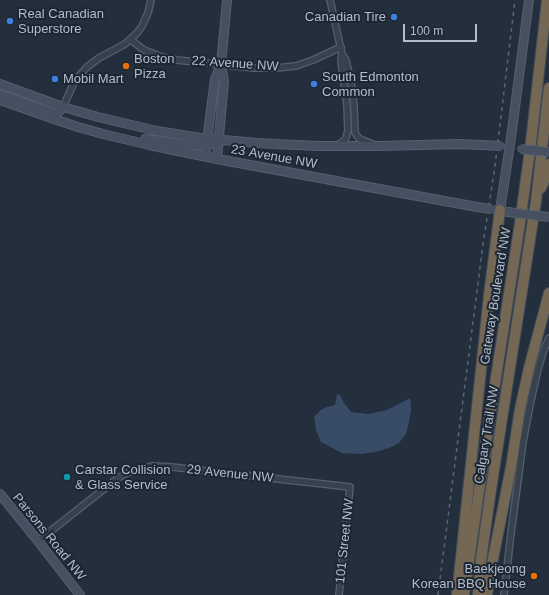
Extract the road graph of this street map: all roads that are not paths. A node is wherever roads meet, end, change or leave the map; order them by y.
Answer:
1 (151, 0) edge
2 (227, 0) edge
3 (330, 0) edge
4 (528, 0) edge
5 (547, 0) edge
6 (131, 40) junction
7 (341, 47) junction
8 (342, 54) junction
9 (221, 65) junction
10 (0, 84) edge
11 (549, 88) edge
12 (0, 94) edge
13 (0, 100) edge
14 (63, 107) junction
15 (103, 134) junction
16 (218, 140) junction
17 (206, 142) junction
18 (335, 146) junction
19 (378, 146) junction
20 (505, 147) junction
21 (549, 152) edge
22 (205, 156) junction
23 (216, 158) junction
24 (549, 164) edge
25 (536, 201) junction
26 (496, 210) junction
27 (549, 217) edge
28 (549, 293) edge
29 (549, 338) edge
30 (350, 487) joint
31 (0, 494) edge
32 (38, 541) junction
33 (80, 595) edge
34 (339, 595) edge
35 (457, 595) edge
36 (464, 595) edge
37 (478, 595) edge
38 (487, 595) edge
39 (504, 595) edge

1 - 6 street
2 - 9 main road
3 - 7 street
4 - 20 main road
5 - 36 highway, Gateway Boulevard NW
6 - 9 street, 22 Avenue NW
6 - 14 street
7 - 8 street
7 - 9 street, 22 Avenue NW
8 - 18 street
8 - 19 street
9 - 16 main road
9 - 17 main road
10 - 14 main road, 23 Avenue NW
11 - 25 highway, Calgary Trail NW
12 - 14 main road
13 - 15 main road, 23 Avenue NW
14 - 17 main road, 23 Avenue NW
15 - 17 main road
15 - 22 main road, 23 Avenue NW
16 - 17 main road, 23 Avenue NW
16 - 18 main road, 23 Avenue NW
16 - 23 main road
17 - 22 main road
18 - 19 main road, 23 Avenue NW
19 - 20 main road, 23 Avenue NW, bridge
20 - 21 main road, 23 Avenue NW, bridge
20 - 26 main road
22 - 23 main road, 23 Avenue NW
23 - 26 main road, 23 Avenue NW, bridge
24 - 25 highway
25 - 37 highway, Calgary Trail NW
26 - 27 main road, 23 Avenue NW, bridge
26 - 35 highway
28 - 38 highway
29 - 39 street
30 - 32 street, 29 Avenue NW
30 - 34 street, 101 Street NW
31 - 32 main road, Parsons Road NW
32 - 33 main road, Parsons Road NW

